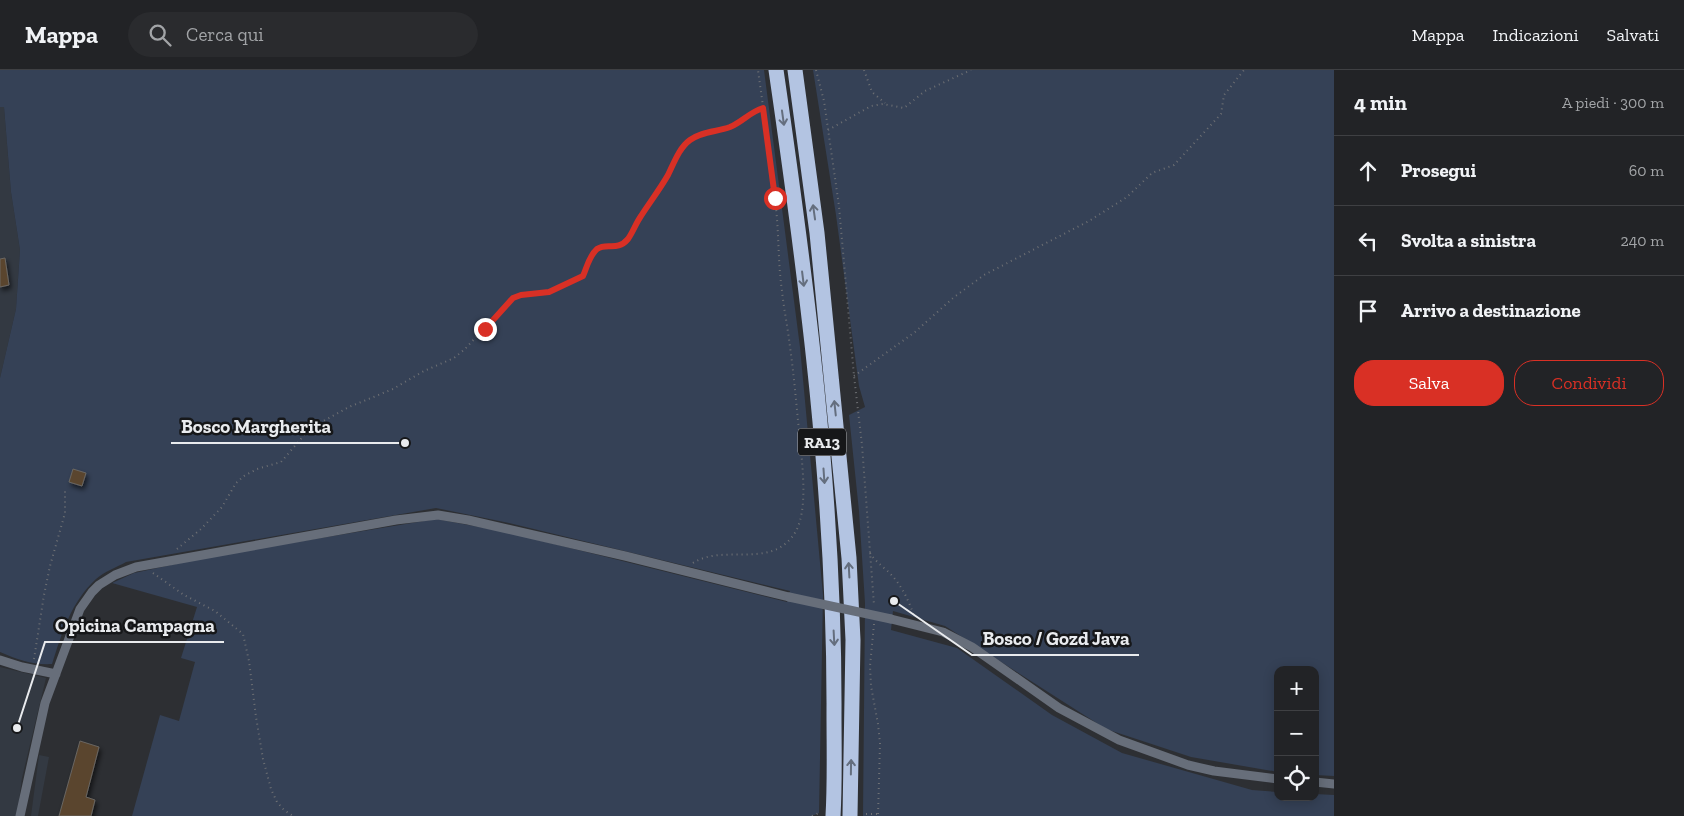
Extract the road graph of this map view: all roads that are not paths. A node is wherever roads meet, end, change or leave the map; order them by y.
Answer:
1 (776, 70) edge
2 (795, 70) edge
3 (0, 660) edge
4 (56, 674) junction
5 (1274, 778) edge
6 (1319, 782) edge
7 (1334, 784) edge
8 (826, 814) edge
9 (20, 816) edge
10 (850, 816) edge

1 -> 8 highway, RA13
10 -> 2 highway, RA13
3 - 4 street
4 - 5 street, bridge
4 - 9 street
6 - 7 street

